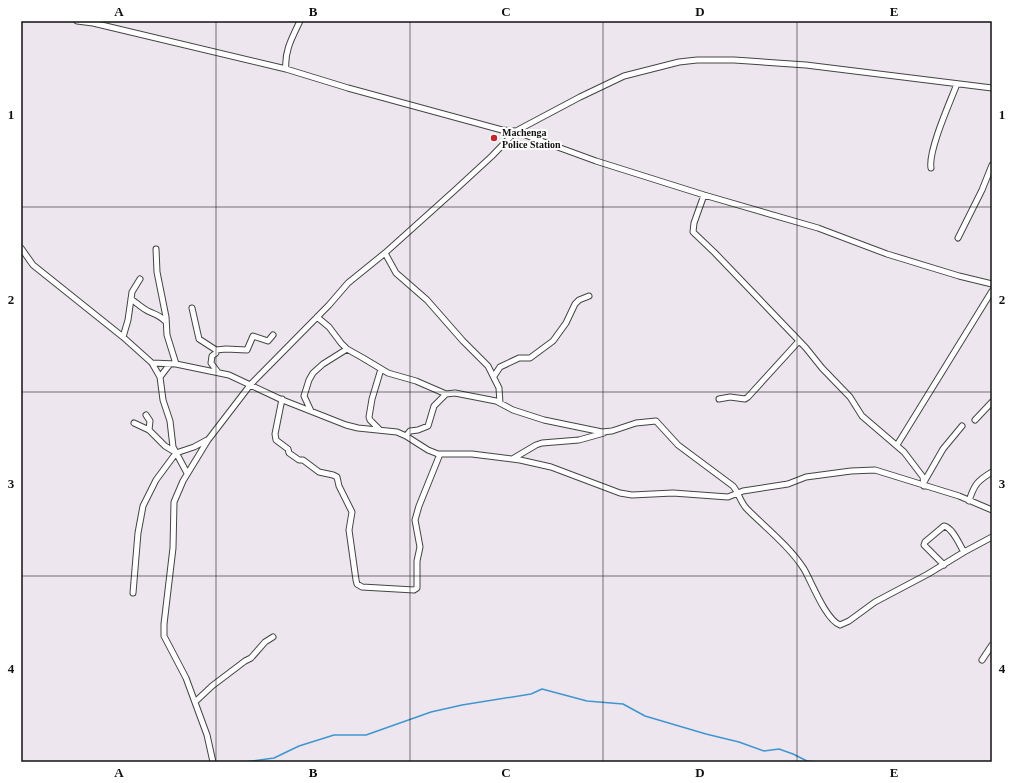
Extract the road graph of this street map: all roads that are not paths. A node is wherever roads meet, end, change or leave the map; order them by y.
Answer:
1 (77, 21) edge
2 (300, 21) edge
3 (286, 69) junction
4 (957, 84) junction
5 (992, 88) edge
6 (516, 131) junction
7 (992, 165) edge
8 (931, 168) dead end
9 (704, 195) junction
10 (958, 238) dead end
11 (21, 248) edge
12 (156, 249) dead end
13 (385, 253) junction
14 (140, 279) dead end
15 (992, 284) edge
16 (992, 291) edge
17 (589, 296) dead end
18 (131, 299) junction
19 (192, 308) dead end
20 (317, 317) junction
21 (166, 322) junction
22 (273, 335) dead end
23 (123, 337) junction
24 (799, 341) junction
25 (347, 349) junction
26 (216, 350) junction
27 (152, 363) junction
28 (170, 364) junction
29 (176, 364) junction
30 (381, 369) junction
31 (218, 372) junction
32 (494, 376) junction
33 (160, 377) junction
34 (251, 384) junction
35 (446, 394) junction
36 (282, 399) junction
37 (719, 399) dead end
38 (992, 402) edge
39 (500, 403) junction
40 (311, 411) junction
41 (146, 415) dead end
42 (975, 420) dead end
43 (134, 423) dead end
44 (962, 426) dead end
45 (149, 430) junction
46 (380, 430) junction
47 (607, 432) junction
48 (406, 436) junction
49 (208, 440) junction
50 (897, 445) junction
51 (176, 453) junction
52 (440, 454) junction
53 (514, 458) junction
54 (992, 472) edge
55 (187, 473) junction
56 (924, 484) junction
57 (737, 493) junction
58 (969, 501) junction
59 (992, 510) edge
60 (992, 537) edge
61 (964, 552) junction
62 (944, 565) junction
63 (133, 593) dead end
64 (274, 637) dead end
65 (992, 645) edge
66 (982, 660) dead end
67 (195, 702) junction
68 (213, 762) edge

1 - 3 street
2 - 3 street
3 - 6 street
4 - 5 street
4 - 6 street
4 - 8 street
6 - 9 street
6 - 13 street
7 - 10 street
9 - 15 street
9 - 24 street
11 - 23 street
12 - 21 street
13 - 20 street
13 - 32 street
14 - 18 street
16 - 50 street
17 - 32 street
18 - 21 street
18 - 23 street
19 - 26 street
20 - 25 street
20 - 34 street
21 - 29 street
22 - 26 street
23 - 27 street
24 - 37 street
24 - 50 street
25 - 30 street
25 - 40 street
26 - 31 street
27 - 28 street
27 - 33 street
28 - 29 street
28 - 33 street
29 - 31 street
30 - 35 street
30 - 46 street
31 - 34 street
32 - 39 street
33 - 51 street
34 - 36 street
34 - 49 street
35 - 39 street
35 - 48 street
36 - 40 street
36 - 52 street
38 - 42 street
39 - 47 street
40 - 46 street
41 - 45 street
43 - 45 street
44 - 56 street
45 - 51 street
46 - 48 street
47 - 53 street
47 - 57 street
48 - 52 street
49 - 51 street
49 - 55 street
50 - 56 street
51 - 55 street
51 - 63 street
52 - 53 street
53 - 57 street
54 - 58 street
55 - 67 street
56 - 57 street
56 - 58 street
57 - 62 street
58 - 59 street
60 - 61 street
61 - 62 street
61 - 62 street
64 - 67 street
65 - 66 street
67 - 68 street

